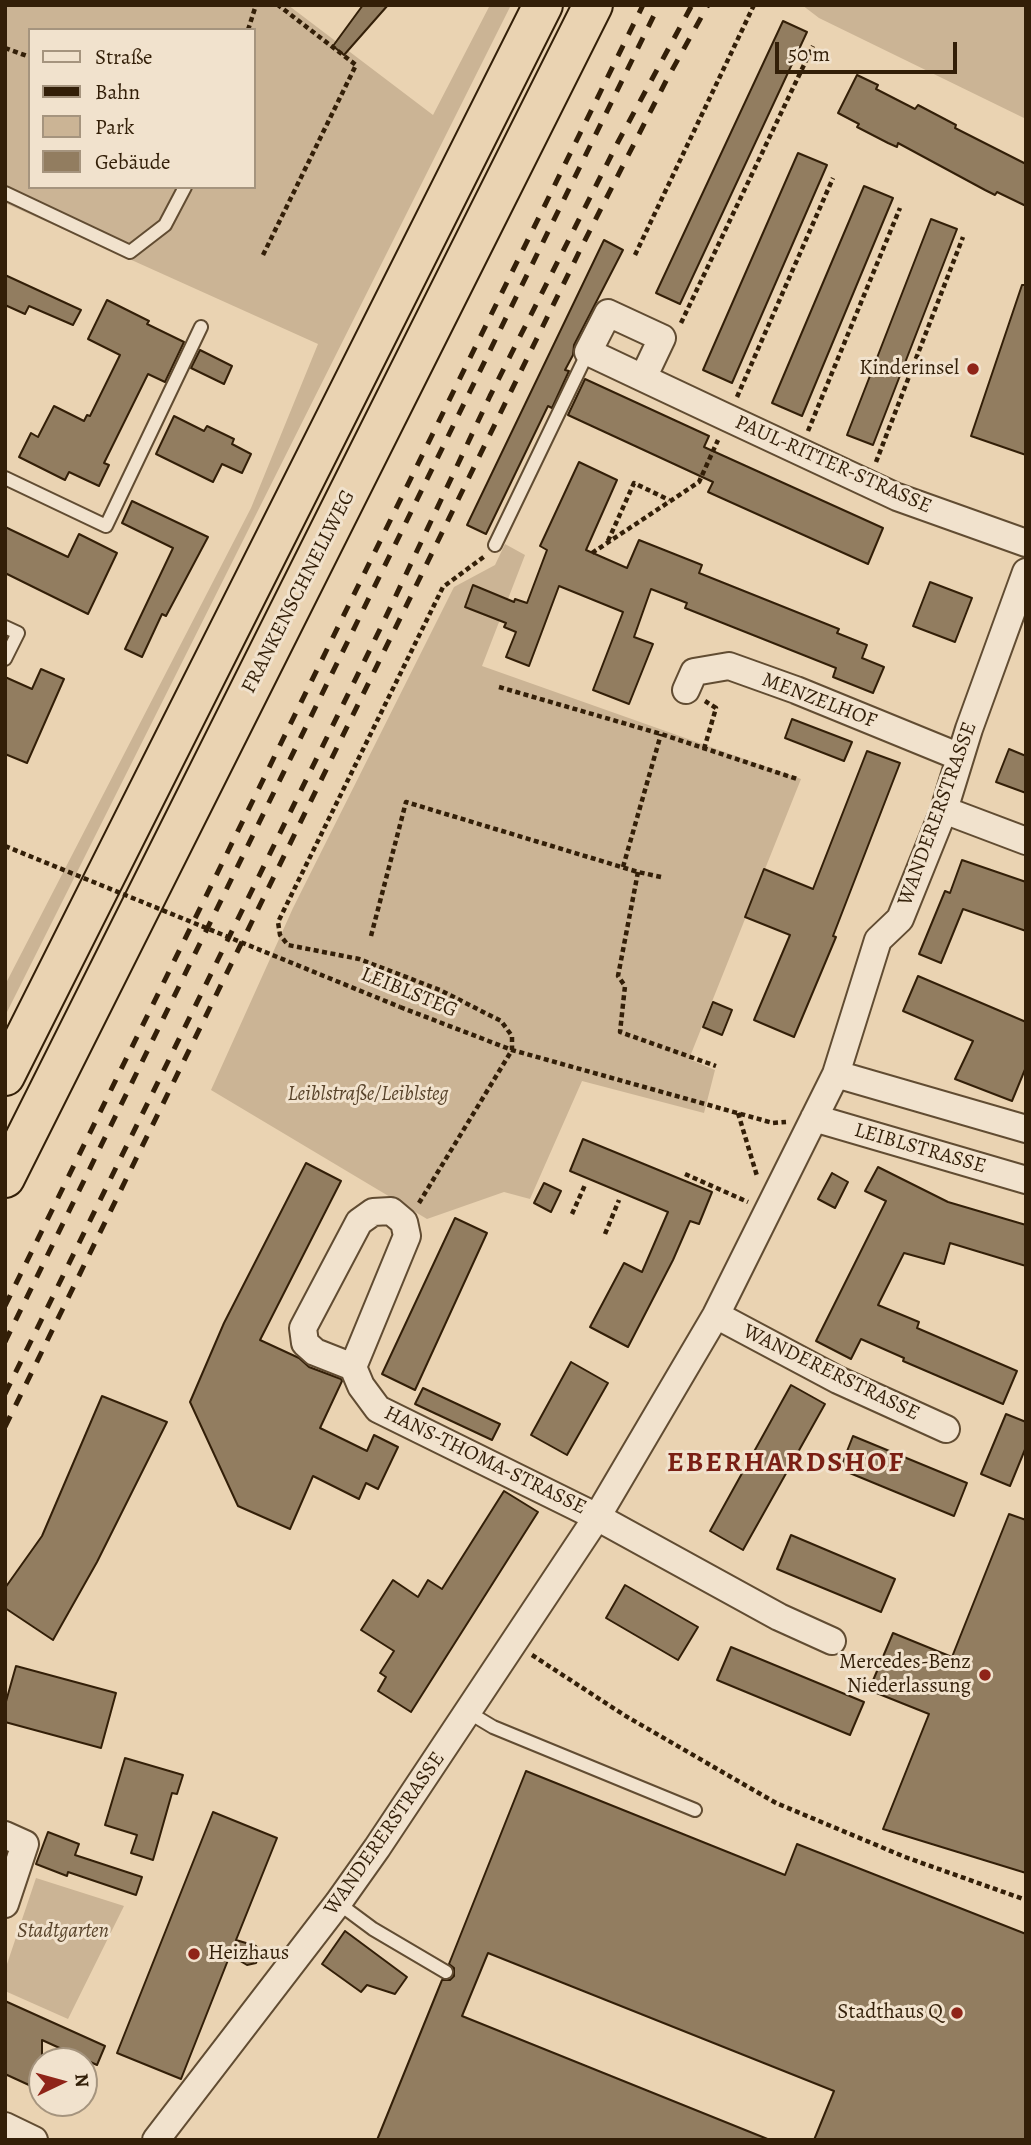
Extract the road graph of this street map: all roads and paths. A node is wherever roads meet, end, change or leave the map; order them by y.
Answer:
1 (256, 5) edge
2 (278, 5) edge
3 (542, 5) edge
4 (593, 5) edge
5 (754, 5) edge
6 (249, 28) edge
7 (813, 46) dead end
8 (5, 48) edge
9 (28, 56) edge
10 (833, 178) dead end
11 (184, 189) edge
12 (5, 193) edge
13 (900, 208) dead end
14 (963, 237) dead end
15 (263, 255) dead end
16 (635, 255) dead end
17 (201, 327) dead end
18 (662, 338) junction
19 (588, 352) junction
20 (643, 378) junction
21 (728, 418) junction
22 (800, 452) junction
23 (5, 478) edge
24 (868, 484) junction
25 (670, 500) junction
26 (607, 543) junction
27 (1026, 544) edge
28 (495, 545) joint
29 (592, 552) dead end
30 (1026, 572) edge
31 (5, 627) edge
32 (5, 659) edge
33 (499, 687) dead end
34 (686, 690) joint
35 (661, 734) junction
36 (704, 749) junction
37 (960, 757) junction
38 (797, 779) dead end
39 (944, 810) junction
40 (1026, 841) edge
41 (5, 846) edge
42 (623, 868) junction
43 (638, 872) junction
44 (662, 877) dead end
45 (371, 936) dead end
46 (512, 1050) junction
47 (716, 1066) dead end
48 (836, 1074) junction
49 (5, 1076) edge
50 (738, 1113) junction
51 (814, 1118) junction
52 (1026, 1129) edge
53 (685, 1174) dead end
54 (5, 1178) edge
55 (1026, 1181) edge
56 (585, 1185) dead end
57 (619, 1200) dead end
58 (768, 1211) junction
59 (572, 1214) dead end
60 (404, 1222) junction
61 (605, 1234) dead end
62 (716, 1315) junction
63 (353, 1367) junction
64 (946, 1429) dead end
65 (597, 1517) junction
66 (832, 1641) dead end
67 (514, 1643) junction
68 (468, 1712) junction
69 (695, 1810) dead end
70 (5, 1835) edge
71 (1026, 1900) edge
72 (338, 1903) junction
73 (5, 1904) edge
74 (446, 1972) dead end
75 (5, 2126) edge
76 (34, 2140) edge
77 (156, 2140) edge

1 - 6 path
2 - 15 path
3 - 49 highway
4 - 54 highway, FRANKENSCHNELLWEG
5 - 16 path
7 - 18 path
8 - 9 path
10 - 21 path
11 - 12 lane
13 - 22 path
14 - 24 path
17 - 23 lane
18 - 19 street
18 - 20 street
19 - 20 street, PAUL-RITTER-STRASSE
19 - 28 lane
20 - 21 street, PAUL-RITTER-STRASSE
21 - 22 street, PAUL-RITTER-STRASSE
21 - 25 path
22 - 24 street, PAUL-RITTER-STRASSE
24 - 27 street, PAUL-RITTER-STRASSE
25 - 26 path
25 - 26 path
26 - 29 path
28 - 46 path
30 - 37 street, WANDERERSTRASSE
31 - 32 lane
33 - 35 path
34 - 36 path
34 - 37 street, MENZELHOF
35 - 36 path
35 - 42 path
36 - 38 path
37 - 39 street, WANDERERSTRASSE
39 - 40 street
39 - 48 street, WANDERERSTRASSE
41 - 46 path, LEIBLSTEG, bridge
42 - 43 path
42 - 45 path
43 - 44 path
43 - 47 path
46 - 50 path, LEIBLSTEG
46 - 60 path
48 - 51 street, WANDERERSTRASSE
48 - 52 street
50 - 51 path, LEIBLSTEG
50 - 58 path
51 - 55 street, LEIBLSTRASSE
51 - 58 street, WANDERERSTRASSE
53 - 58 path
56 - 59 path
57 - 61 path
58 - 62 street, WANDERERSTRASSE
60 - 63 street
60 - 63 street
62 - 64 street, WANDERERSTRASSE
62 - 65 street, WANDERERSTRASSE
63 - 65 street, HANS-THOMA-STRASSE
65 - 66 street
65 - 67 street, WANDERERSTRASSE
67 - 68 street, WANDERERSTRASSE
67 - 71 path
68 - 69 lane
68 - 72 street, WANDERERSTRASSE
70 - 73 street
72 - 74 lane
72 - 77 street, WANDERERSTRASSE
75 - 76 street

